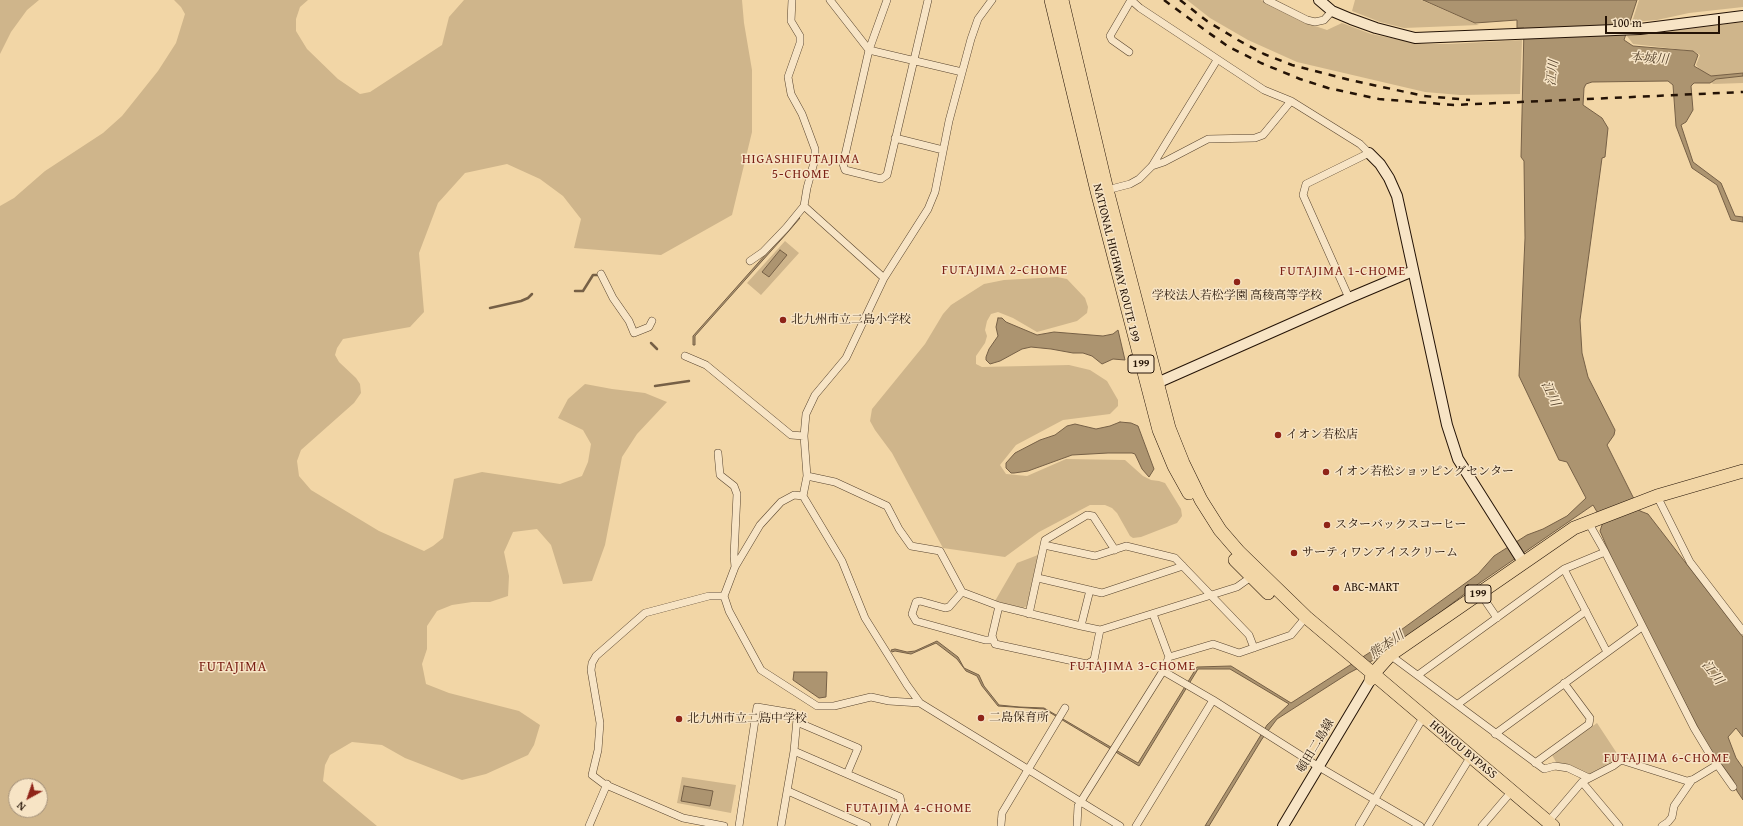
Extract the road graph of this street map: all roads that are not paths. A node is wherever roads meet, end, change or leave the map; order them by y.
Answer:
1 (792, 0) edge
2 (830, 0) edge
3 (887, 0) edge
4 (928, 0) edge
5 (992, 0) edge
6 (1051, 0) edge
7 (1062, 0) edge
8 (1267, 0) edge
9 (1319, 0) edge
10 (1332, 11) junction
11 (1743, 16) edge
12 (869, 50) junction
13 (1129, 52) dead end
14 (1218, 60) junction
15 (913, 61) junction
16 (962, 72) junction
17 (1291, 101) junction
18 (895, 138) junction
19 (943, 150) junction
20 (1369, 153) junction
21 (1152, 166) junction
22 (1107, 190) junction
23 (804, 206) junction
24 (750, 261) dead end
25 (1413, 271) junction
26 (601, 274) dead end
27 (884, 278) junction
28 (1349, 298) junction
29 (652, 321) dead end
30 (685, 356) dead end
31 (1152, 384) junction
32 (804, 436) junction
33 (718, 453) dead end
34 (1743, 471) edge
35 (807, 476) junction
36 (803, 496) junction
37 (1654, 497) junction
38 (1591, 521) junction
39 (1044, 545) junction
40 (1115, 550) junction
41 (1605, 552) junction
42 (1523, 562) junction
43 (1183, 566) junction
44 (736, 567) junction
45 (1564, 569) junction
46 (1251, 577) junction
47 (1038, 578) junction
48 (1090, 590) junction
49 (962, 592) junction
50 (1480, 593) junction
51 (1211, 595) junction
52 (724, 596) junction
53 (998, 606) junction
54 (1586, 611) junction
55 (1029, 614) junction
56 (1153, 614) junction
57 (1497, 618) junction
58 (1304, 620) junction
59 (1081, 626) junction
60 (1642, 627) junction
61 (1100, 630) junction
62 (1743, 631) edge
63 (993, 640) junction
64 (1254, 648) junction
65 (1607, 652) junction
66 (1390, 655) junction
67 (1169, 657) junction
68 (1363, 668) junction
69 (1163, 671) junction
70 (1418, 675) junction
71 (1564, 683) junction
72 (1213, 700) junction
73 (920, 703) junction
74 (1458, 704) junction
75 (1065, 708) dead end
76 (1422, 719) junction
77 (797, 722) junction
78 (1495, 734) junction
79 (794, 751) junction
80 (1469, 759) junction
81 (1535, 763) junction
82 (1718, 765) junction
83 (1319, 767) junction
84 (1028, 769) junction
85 (847, 774) junction
86 (1589, 778) junction
87 (1692, 780) junction
88 (1582, 782) junction
89 (607, 784) junction
90 (1733, 786) dead end
91 (788, 791) junction
92 (1510, 794) junction
93 (1375, 800) junction
94 (1082, 802) junction
95 (714, 825) edge
96 (1001, 825) edge
97 (1548, 825) edge
98 (591, 826) edge
99 (724, 826) edge
100 (739, 826) edge
101 (781, 826) edge
102 (867, 826) edge
103 (892, 826) edge
104 (1077, 826) edge
105 (1120, 826) edge
106 (1136, 826) edge
107 (1283, 826) edge
108 (1359, 826) edge
109 (1420, 826) edge
110 (1428, 826) edge
111 (1482, 826) edge
112 (1619, 826) edge
113 (1662, 826) edge

1 - 23 street
2 - 12 street
3 - 12 street
4 - 15 street
5 - 16 street
6 - 31 highway, NATIONAL HIGHWAY ROUTE 199 / 199
7 - 22 highway, NATIONAL HIGHWAY ROUTE 199 / 199
8 - 10 street
9 - 10 street
10 - 11 street
12 - 15 street
12 - 18 street
13 - 14 street
14 - 17 street
14 - 21 street
15 - 16 street
15 - 18 street
16 - 19 street
17 - 20 street
17 - 21 street
18 - 19 street
19 - 27 street
20 - 25 street
20 - 28 street
21 - 22 street
22 - 31 highway, NATIONAL HIGHWAY ROUTE 199 / 199
23 - 24 street
23 - 27 street
25 - 28 street
25 - 42 street
26 - 29 street
27 - 32 street
28 - 31 street
30 - 32 street
31 - 46 highway, NATIONAL HIGHWAY ROUTE 199 / 199
31 - 58 highway, NATIONAL HIGHWAY ROUTE 199 / 199
32 - 35 street
33 - 44 street
34 - 37 highway, 199
35 - 36 street
35 - 49 street
36 - 44 street
36 - 73 street
37 - 38 highway, 199
37 - 62 street
38 - 41 street
38 - 42 highway, 199
39 - 40 street
39 - 40 street
39 - 47 street
40 - 43 street
41 - 45 street
41 - 60 street
42 - 50 highway, 199
43 - 48 street
43 - 51 street
44 - 52 street
45 - 54 street
45 - 57 street
46 - 51 street
46 - 58 highway, NATIONAL HIGHWAY ROUTE 199 / 199
47 - 48 street
47 - 55 street
48 - 59 street
49 - 53 street
49 - 63 street
50 - 57 street
50 - 66 highway, 199
51 - 56 street
51 - 64 street
52 - 73 street
52 - 89 street
53 - 55 street
53 - 63 street
54 - 65 street
54 - 74 street
55 - 59 street
56 - 61 street
56 - 67 street
57 - 70 street
58 - 64 street
58 - 68 highway, NATIONAL HIGHWAY ROUTE 199 / 199
59 - 61 street
60 - 65 street
60 - 82 street
61 - 63 street
64 - 67 street
65 - 71 street
66 - 68 highway, 199
66 - 70 street
67 - 69 street
68 - 76 highway, HONJOU BYPASS / 199
68 - 83 street, 頓田二島線
69 - 72 street
69 - 94 street
70 - 74 street
71 - 78 street
71 - 81 street
72 - 83 street
72 - 106 street
73 - 84 street
74 - 78 street
75 - 84 street
76 - 80 highway, HONJOU BYPASS / 199
76 - 93 street
77 - 79 street
77 - 85 street
77 - 100 street
78 - 81 street
79 - 85 street
79 - 91 street
80 - 92 highway, HONJOU BYPASS / 199
80 - 110 street
81 - 86 street
82 - 87 street
82 - 90 street
83 - 93 street
83 - 107 street, 頓田二島線
84 - 94 street
84 - 96 street
85 - 103 street
86 - 87 street
86 - 88 street
87 - 113 street
88 - 97 street
88 - 112 street
89 - 95 street
89 - 98 street
91 - 101 street
91 - 102 street
92 - 97 highway, HONJOU BYPASS / 199
92 - 111 street
93 - 108 street
93 - 109 street
94 - 104 street
94 - 105 street
95 - 99 street

